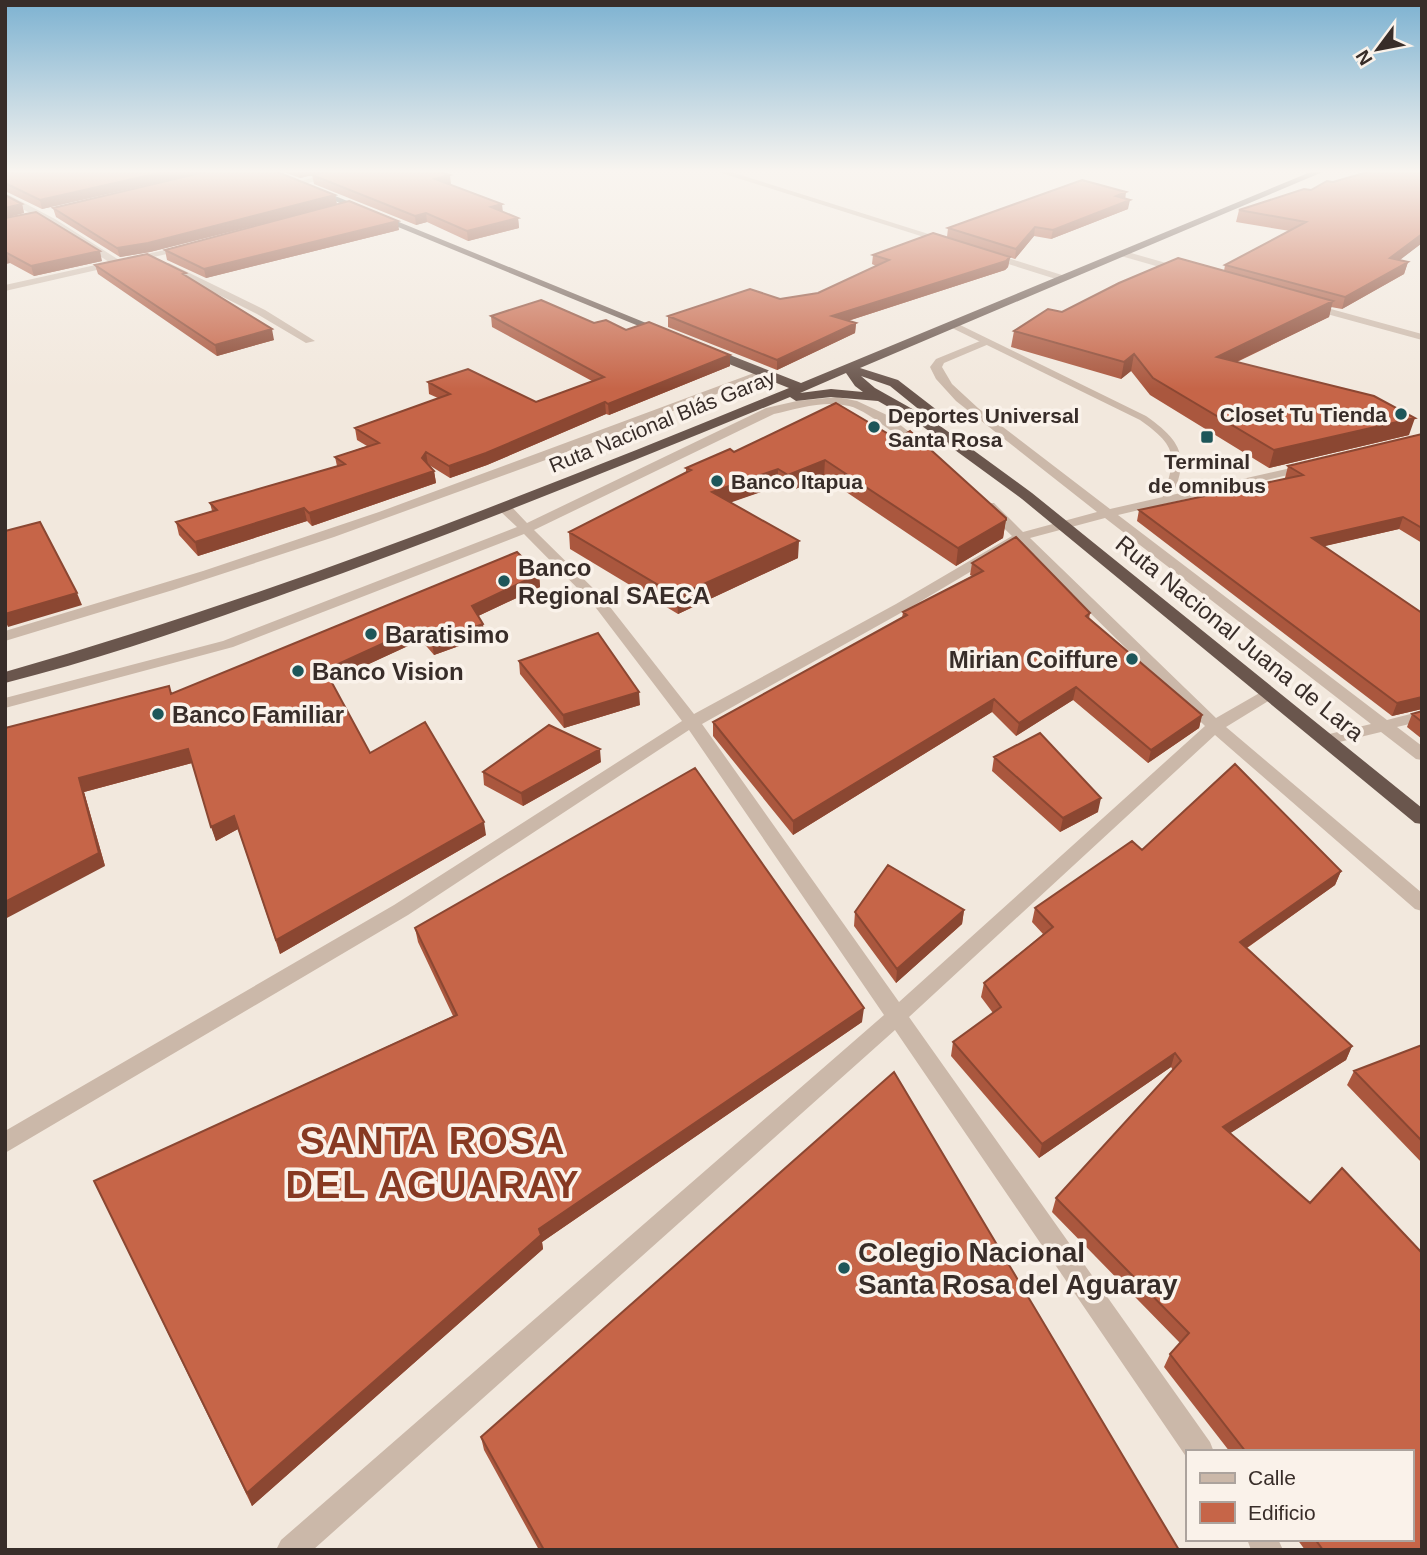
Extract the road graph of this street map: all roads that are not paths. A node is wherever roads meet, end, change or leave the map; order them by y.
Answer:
1 (86, 244) edge
2 (204, 244) edge
3 (444, 244) edge
4 (952, 244) edge
5 (1149, 244) edge
6 (957, 245) edge
7 (983, 253) edge
8 (1124, 254) junction
9 (151, 258) junction
10 (117, 263) junction
11 (1201, 275) edge
12 (1062, 278) junction
13 (5, 288) edge
14 (1292, 301) edge
15 (953, 326) junction
16 (1422, 337) edge
17 (310, 341) dead end
18 (685, 342) edge
19 (985, 342) junction
20 (905, 345) junction
21 (698, 347) edge
22 (849, 368) junction
23 (762, 373) junction
24 (801, 388) junction
25 (908, 393) junction
26 (884, 398) junction
27 (761, 405) junction
28 (937, 461) edge
29 (1328, 461) edge
30 (978, 496) edge
31 (1027, 496) junction
32 (1167, 499) junction
33 (504, 508) junction
34 (1109, 513) junction
35 (1061, 524) junction
36 (526, 529) junction
37 (1020, 537) junction
38 (5, 636) edge
39 (5, 678) edge
40 (1269, 694) junction
41 (5, 703) edge
42 (1422, 716) edge
43 (692, 722) junction
44 (1215, 726) junction
45 (1385, 726) junction
46 (1327, 740) junction
47 (1422, 755) edge
48 (1422, 818) edge
49 (1422, 904) edge
50 (897, 1016) junction
51 (5, 1143) edge
52 (1199, 1450) edge
53 (290, 1550) edge

1 - 10 street
2 - 9 street
3 - 18 highway
4 - 6 street
5 - 8 highway, Ruta Nacional Blás Garay
7 - 12 street
8 - 11 street
8 - 12 highway, Ruta Nacional Blás Garay
9 - 10 street
9 - 17 street
10 - 13 street
12 - 15 highway, Ruta Nacional Blás Garay
14 - 16 street
15 - 19 lane
15 - 20 highway, Ruta Nacional Blás Garay
19 - 32 lane
19 - 34 street
20 - 22 highway, Ruta Nacional Blás Garay
20 - 25 highway
21 - 23 highway
22 - 24 highway, Ruta Nacional Blás Garay
22 - 25 highway, Ruta Nacional Juana de Lara
22 - 26 highway, Ruta Nacional Juana de Lara
23 - 24 highway
23 - 38 street
24 - 27 highway, Ruta Nacional Blás Garay
25 - 31 highway, Ruta Nacional Juana de Lara
26 - 27 highway
26 - 31 highway, Ruta Nacional Juana de Lara
27 - 33 highway, Ruta Nacional Blás Garay
28 - 36 street
29 - 32 street
30 - 37 street
31 - 35 highway, Ruta Nacional Juana de Lara
32 - 34 street
33 - 36 street
33 - 39 highway, Ruta Nacional Blás Garay
34 - 35 street
34 - 45 street
35 - 37 street
35 - 40 highway, Ruta Nacional Juana de Lara
36 - 41 street
36 - 43 street
37 - 43 street
37 - 44 street
40 - 44 street
40 - 46 highway, Ruta Nacional Juana de Lara
42 - 45 street
43 - 50 street
43 - 51 street
44 - 49 street
44 - 50 street
45 - 46 street
45 - 47 street
46 - 48 highway, Ruta Nacional Juana de Lara
50 - 52 street
50 - 53 street

